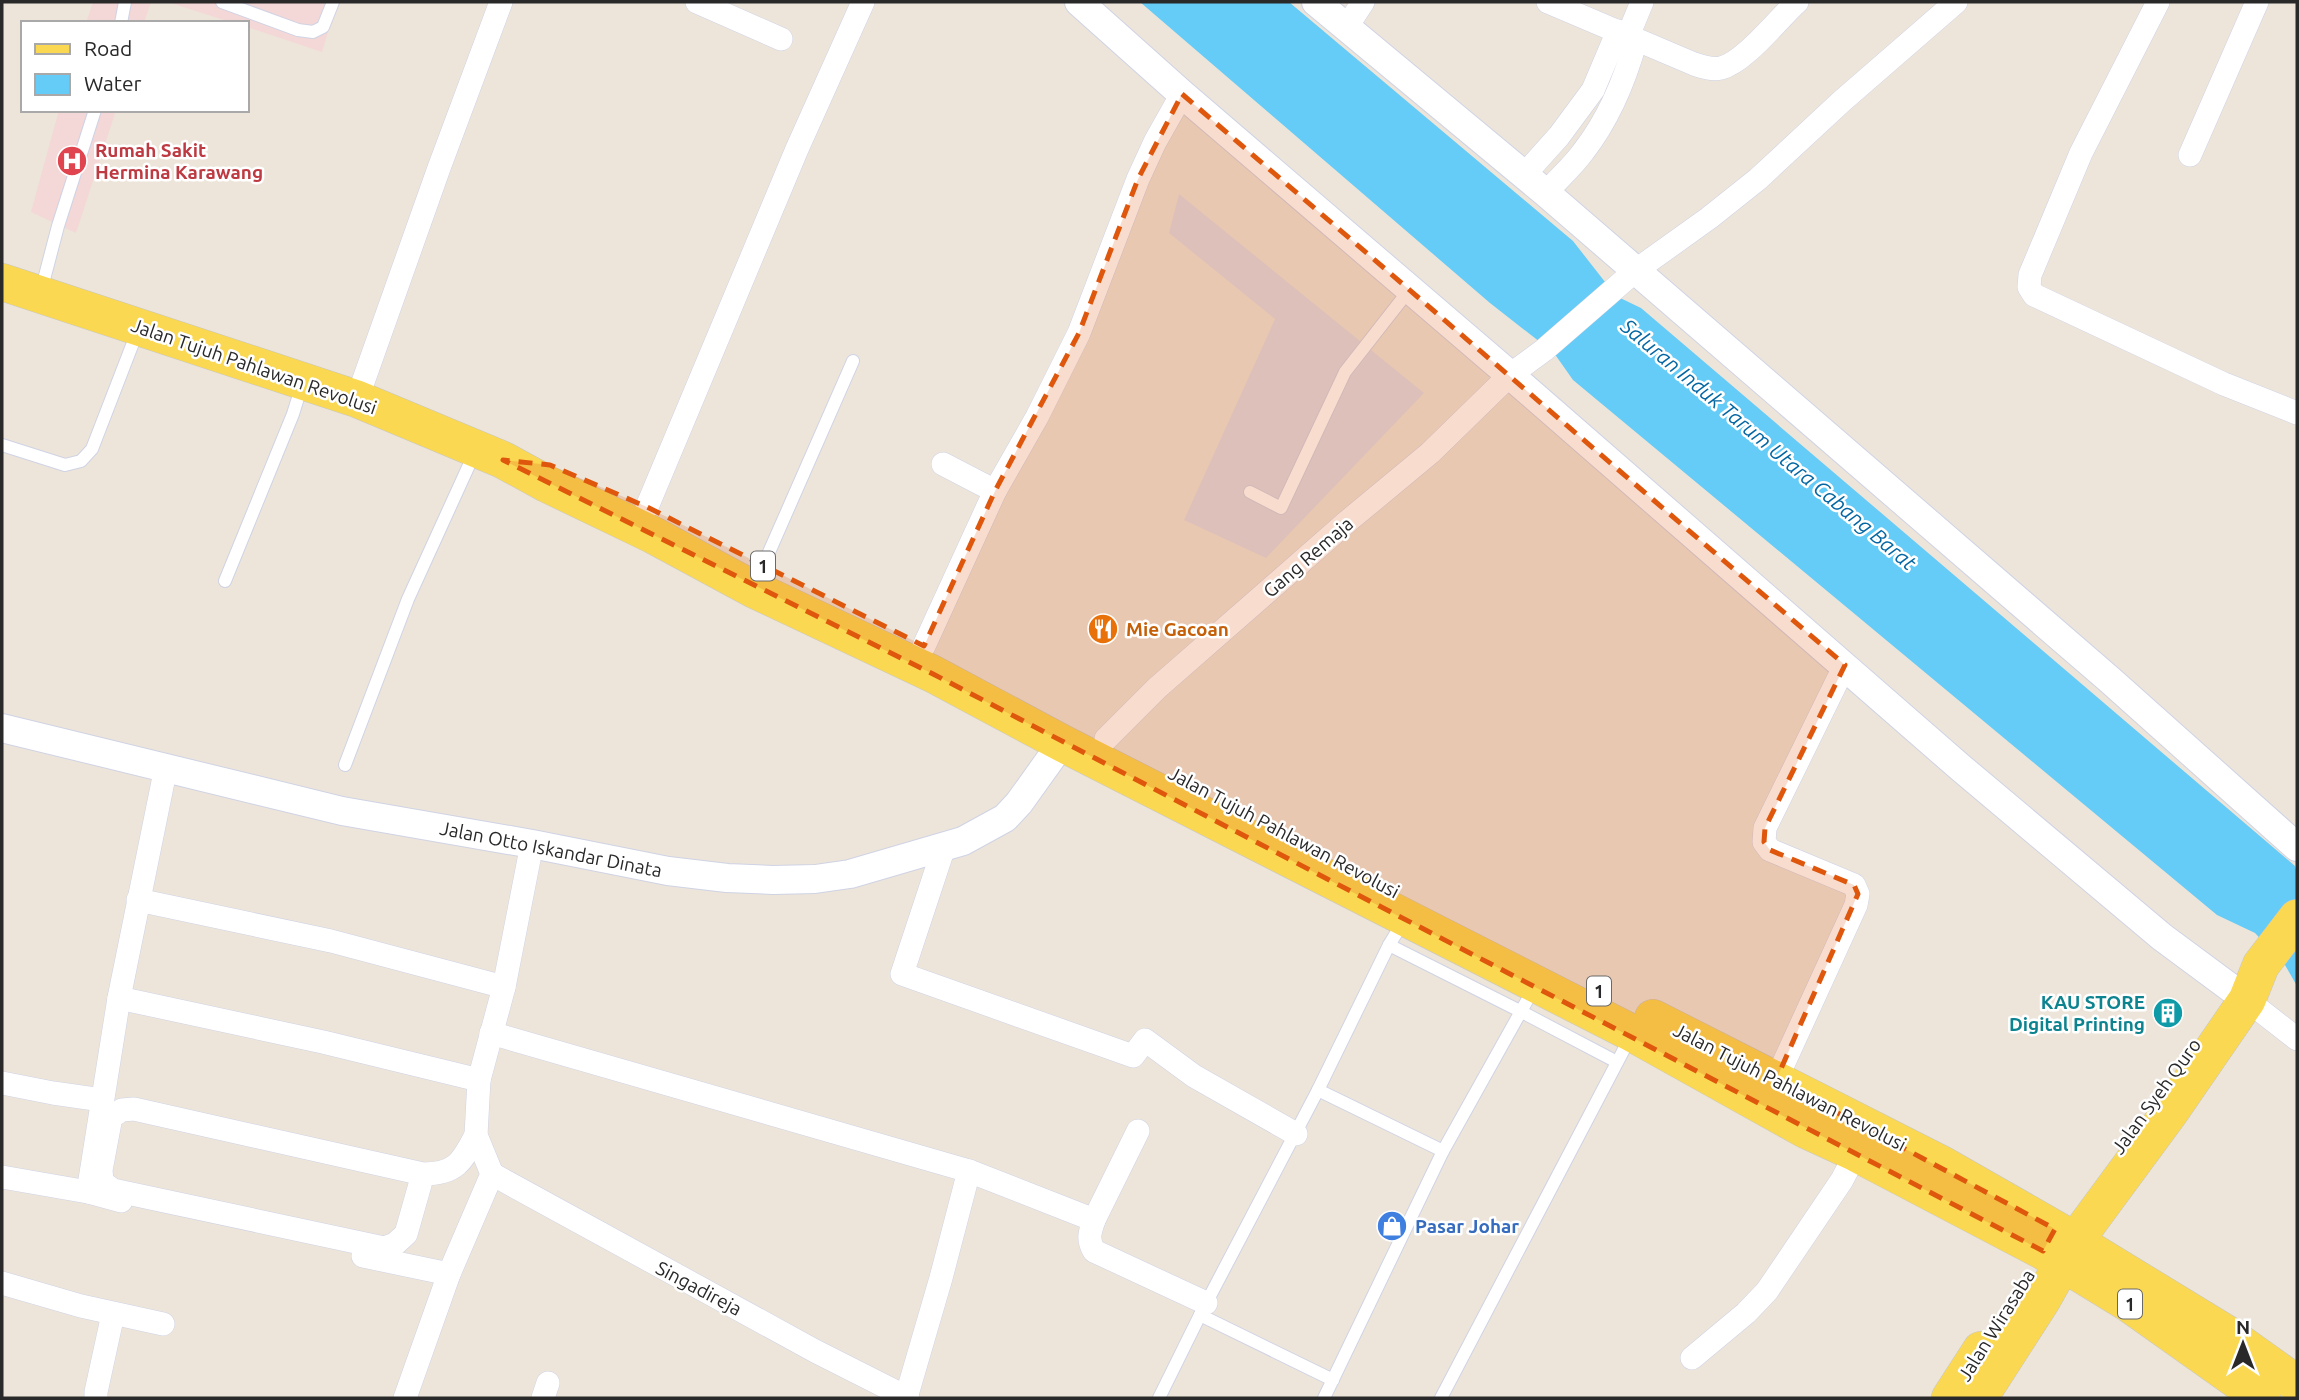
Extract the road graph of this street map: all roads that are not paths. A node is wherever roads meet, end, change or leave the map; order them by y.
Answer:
1 (125, 2) edge
2 (222, 2) edge
3 (333, 2) edge
4 (501, 2) edge
5 (697, 2) edge
6 (863, 2) edge
7 (1079, 2) edge
8 (1315, 2) edge
9 (1363, 2) edge
10 (1548, 2) edge
11 (1642, 2) edge
12 (1956, 2) edge
13 (2158, 2) edge
14 (2258, 2) edge
15 (1788, 4) edge
16 (121, 21) edge
17 (1346, 28) junction
18 (1627, 36) junction
19 (781, 38) dead end
20 (1182, 94) junction
21 (1603, 96) junction
22 (94, 112) edge
23 (1559, 136) junction
24 (1581, 154) junction
25 (2190, 155) dead end
26 (1535, 184) junction
27 (1626, 280) junction
28 (2, 282) edge
29 (1410, 289) junction
30 (40, 294) junction
31 (139, 327) junction
32 (852, 361) dead end
33 (1510, 375) junction
34 (303, 381) junction
35 (357, 398) junction
36 (2297, 413) edge
37 (2, 445) edge
38 (490, 454) junction
39 (943, 464) dead end
40 (995, 491) junction
41 (1250, 492) dead end
42 (647, 507) junction
43 (763, 566) junction
44 (225, 581) dead end
45 (924, 646) junction
46 (1845, 665) junction
47 (2, 728) edge
48 (1107, 739) junction
49 (1062, 743) junction
50 (345, 765) dead end
51 (166, 767) junction
52 (532, 844) junction
53 (944, 847) junction
54 (2297, 847) edge
55 (138, 900) junction
56 (2297, 918) edge
57 (1397, 932) junction
58 (504, 987) junction
59 (2240, 995) junction
60 (119, 998) junction
61 (1528, 998) junction
62 (491, 1034) junction
63 (2297, 1039) edge
64 (1624, 1048) junction
65 (479, 1080) junction
66 (1776, 1080) junction
67 (2, 1083) edge
68 (1318, 1090) junction
69 (103, 1100) junction
70 (1138, 1130) dead end
71 (1296, 1134) junction
72 (476, 1135) junction
73 (1443, 1151) junction
74 (1856, 1153) junction
75 (970, 1171) junction
76 (423, 1174) junction
77 (492, 1174) junction
78 (2, 1177) edge
79 (88, 1192) junction
80 (1094, 1220) junction
81 (2059, 1246) junction
82 (449, 1274) junction
83 (2, 1283) edge
84 (1203, 1309) junction
85 (113, 1314) junction
86 (163, 1324) dead end
87 (1692, 1358) dead end
88 (1332, 1380) junction
89 (2297, 1384) edge
90 (2259, 1397) edge
91 (96, 1398) edge
92 (405, 1398) edge
93 (906, 1398) edge
94 (1159, 1398) edge
95 (1324, 1398) edge
96 (1441, 1398) edge
97 (1950, 1398) edge
98 (1979, 1398) edge

1 - 16 lane
2 - 3 lane
4 - 35 street
5 - 19 street
6 - 42 street
7 - 20 street
8 - 17 street
9 - 17 street
10 - 18 street
11 - 18 street
12 - 27 street, Gang Remaja
13 - 36 street
14 - 25 street
15 - 18 street
17 - 26 street
18 - 21 street
20 - 29 street
20 - 40 street
21 - 23 street
21 - 24 street
22 - 30 lane
23 - 24 street
23 - 26 street
24 - 26 street
26 - 27 street
27 - 33 street, Gang Remaja
27 - 54 street
28 - 30 main road, Jalan Tujuh Pahlawan Revolusi / 1
29 - 33 street
29 - 41 lane
30 - 31 main road, Jalan Tujuh Pahlawan Revolusi / 1
31 - 34 main road, Jalan Tujuh Pahlawan Revolusi / 1
31 - 37 lane
32 - 43 lane
33 - 46 street
33 - 48 street, Gang Remaja
34 - 35 main road, Jalan Tujuh Pahlawan Revolusi / 1
34 - 44 lane
35 - 38 main road, Jalan Tujuh Pahlawan Revolusi / 1
38 - 42 main road, Jalan Tujuh Pahlawan Revolusi / 1
38 - 49 main road, Jalan Tujuh Pahlawan Revolusi / 1
38 - 50 lane
39 - 40 street
40 - 45 street
42 - 43 main road, Jalan Tujuh Pahlawan Revolusi / 1
43 - 45 main road, Jalan Tujuh Pahlawan Revolusi / 1
45 - 48 main road, Jalan Tujuh Pahlawan Revolusi / 1
46 - 59 street
46 - 66 street
47 - 51 street, Jalan Otto Iskandar Dinata
48 - 66 main road, Jalan Tujuh Pahlawan Revolusi / 1
49 - 53 street, Jalan Otto Iskandar Dinata
49 - 57 main road, Jalan Tujuh Pahlawan Revolusi / 1
51 - 52 street, Jalan Otto Iskandar Dinata
51 - 55 street
52 - 53 street, Jalan Otto Iskandar Dinata
52 - 58 street
53 - 71 street
55 - 58 street
55 - 60 street
56 - 59 main road, Jalan Syeh Quro
57 - 61 main road, Jalan Tujuh Pahlawan Revolusi / 1
57 - 68 lane
58 - 62 street
59 - 63 street
59 - 81 main road, Jalan Syeh Quro
60 - 65 street
60 - 69 street
61 - 64 main road, Jalan Tujuh Pahlawan Revolusi / 1
61 - 73 lane
62 - 65 street
62 - 75 street
64 - 74 main road, Jalan Tujuh Pahlawan Revolusi / 1
64 - 96 lane
65 - 72 street
66 - 81 main road, Jalan Tujuh Pahlawan Revolusi / 1
67 - 69 street
68 - 71 lane
68 - 73 lane
69 - 79 street
70 - 80 street
71 - 84 lane
72 - 76 street
72 - 77 street
73 - 88 lane
74 - 81 main road, Jalan Tujuh Pahlawan Revolusi / 1
74 - 87 street
75 - 80 street
75 - 93 street
76 - 76 street
77 - 82 street
77 - 93 street, Singadireja
78 - 79 street
79 - 82 street
80 - 84 street
81 - 89 main road, 1
81 - 90 main road, 1
81 - 97 main road, Jalan Wirasaba
81 - 98 main road, Jalan Wirasaba
82 - 92 street
83 - 85 street
84 - 88 lane
84 - 94 lane
85 - 86 street
85 - 91 street
88 - 95 lane

